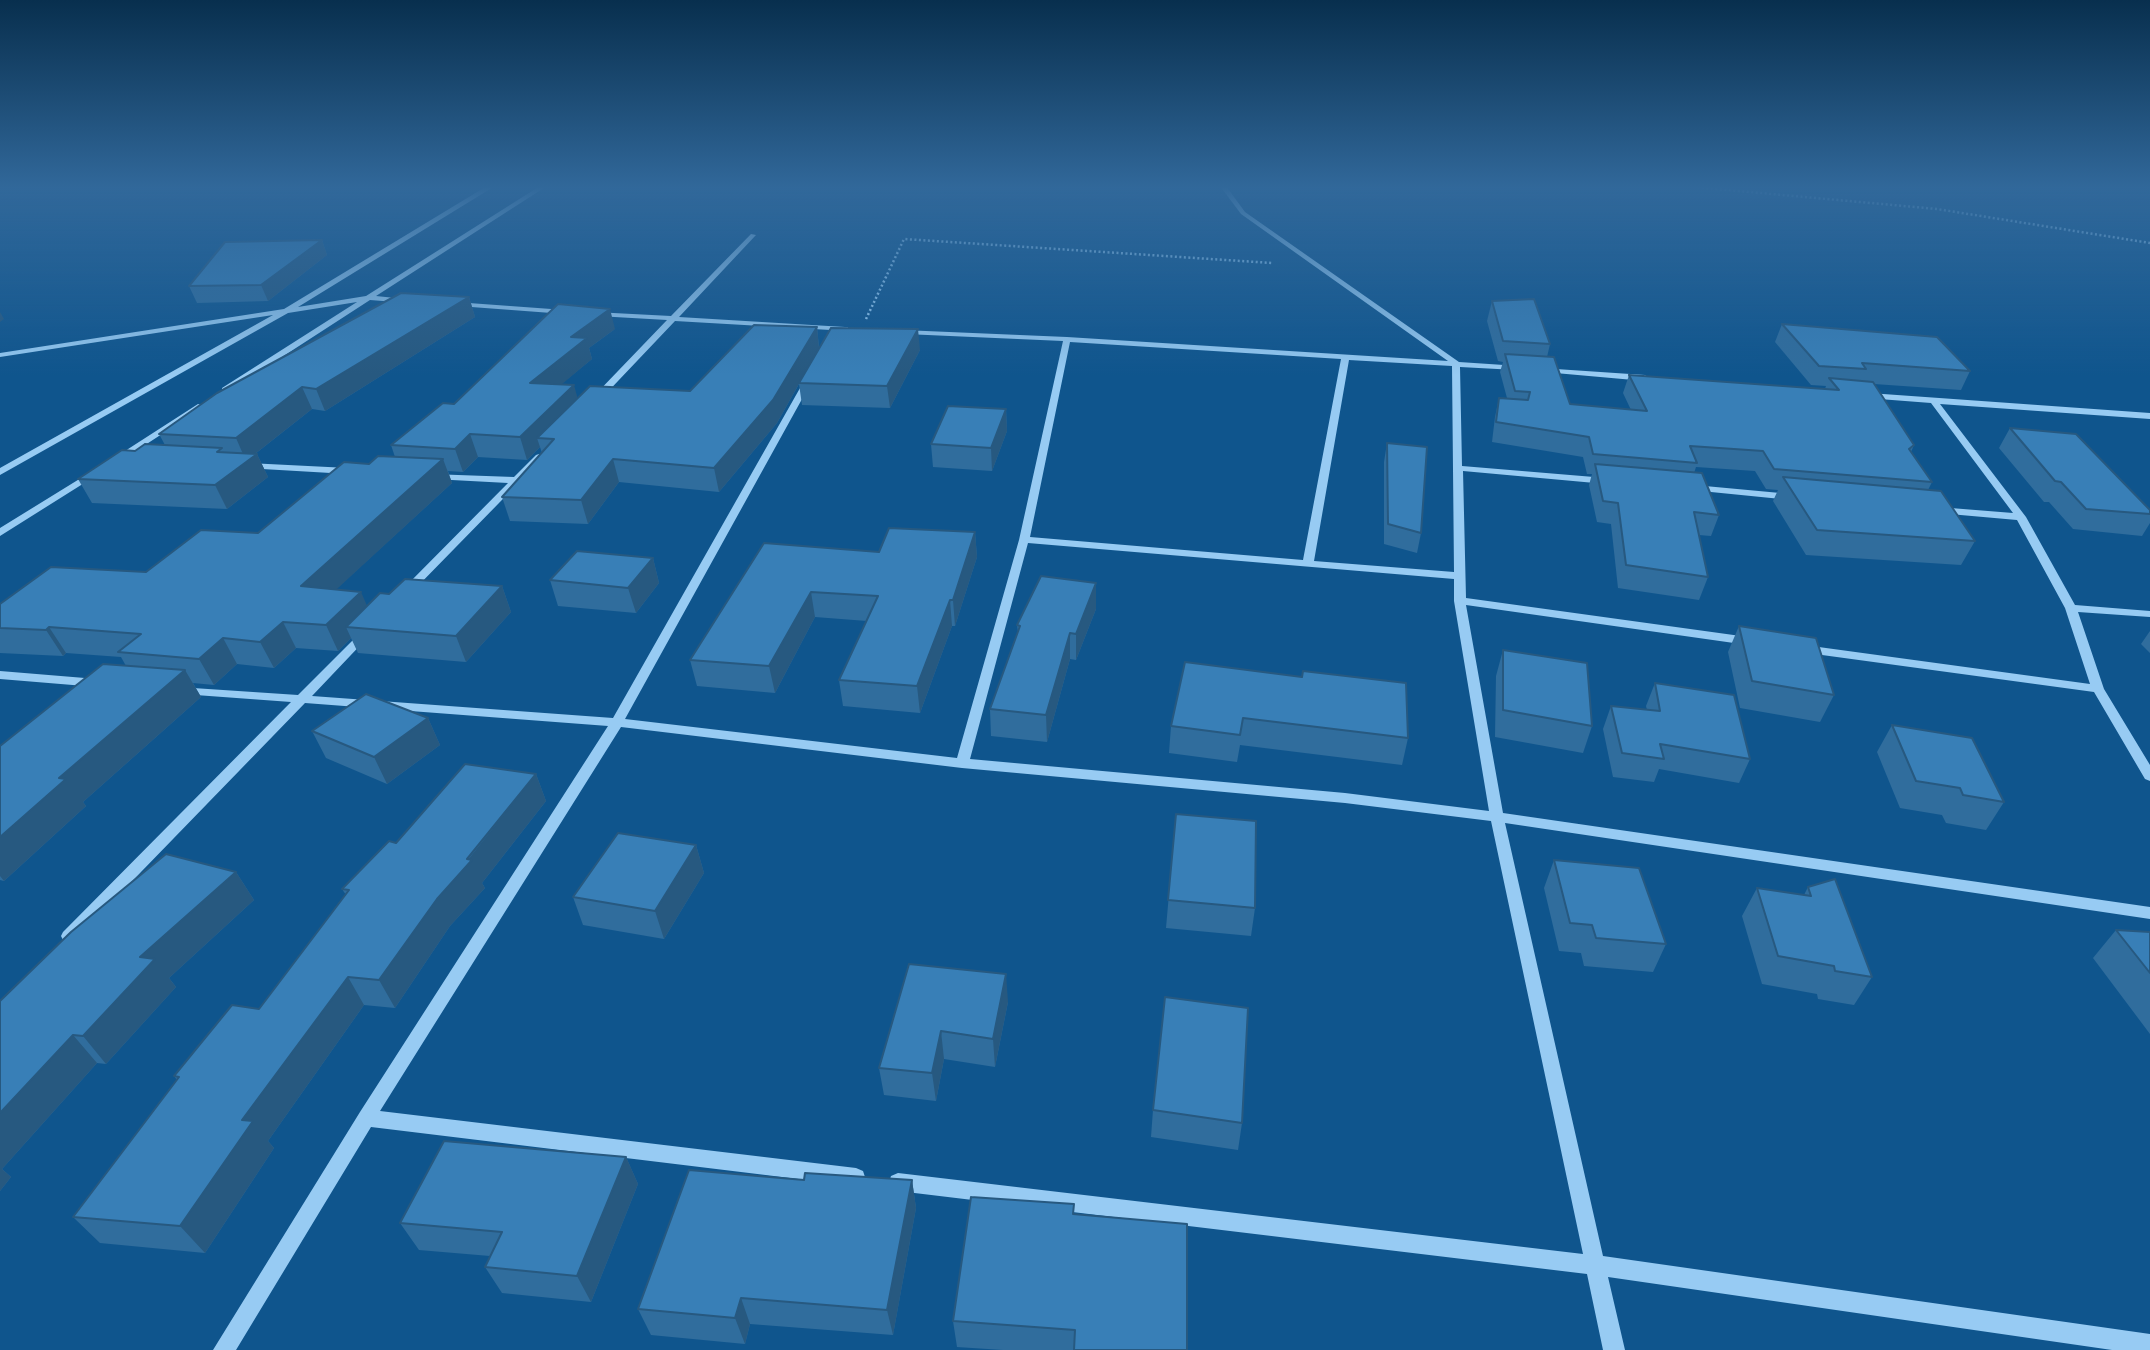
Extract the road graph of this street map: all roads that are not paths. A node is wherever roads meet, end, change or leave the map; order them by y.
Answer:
1 (388, 249) edge
2 (446, 249) edge
3 (740, 249) edge
4 (1294, 249) edge
5 (370, 298) junction
6 (411, 301) edge
7 (453, 304) edge
8 (284, 312) junction
9 (577, 313) edge
10 (591, 314) edge
11 (674, 320) junction
12 (861, 330) edge
13 (888, 331) edge
14 (1067, 340) junction
15 (0, 355) edge
16 (1345, 357) junction
17 (1456, 363) junction
18 (817, 365) edge
19 (1524, 368) edge
20 (1538, 369) edge
21 (1661, 379) edge
22 (220, 393) edge
23 (1852, 395) edge
24 (209, 400) edge
25 (1934, 401) junction
26 (590, 405) edge
27 (2150, 416) edge
28 (544, 452) edge
29 (117, 459) junction
30 (145, 460) edge
31 (241, 465) edge
32 (1458, 468) junction
33 (0, 472) edge
34 (365, 472) edge
35 (420, 475) edge
36 (516, 480) junction
37 (1623, 482) edge
38 (1678, 487) edge
39 (1801, 498) edge
40 (1925, 508) edge
41 (2021, 517) junction
42 (0, 533) edge
43 (1024, 540) junction
44 (1308, 564) junction
45 (1460, 576) junction
46 (399, 600) edge
47 (1461, 601) junction
48 (2071, 608) junction
49 (2150, 614) edge
50 (379, 620) edge
51 (1765, 643) edge
52 (1793, 647) edge
53 (0, 675) edge
54 (109, 684) edge
55 (164, 689) edge
56 (2098, 690) junction
57 (301, 700) junction
58 (617, 722) junction
59 (962, 763) junction
60 (2150, 776) edge
61 (1497, 817) junction
62 (2150, 913) edge
63 (58, 947) edge
64 (366, 1118) junction
65 (1594, 1265) junction
66 (2150, 1345) edge
67 (225, 1350) edge
68 (1614, 1350) edge

1 - 8 street
2 - 5 street
3 - 11 street
4 - 17 street
5 - 6 street
5 - 8 street
5 - 22 street
7 - 9 street
8 - 15 street
8 - 33 street
10 - 11 street
11 - 12 street
11 - 26 street
13 - 14 street
14 - 16 street
14 - 43 street
16 - 17 street
16 - 44 street
17 - 19 street
17 - 32 street
18 - 58 street
20 - 21 street
23 - 25 street
24 - 29 street
25 - 27 street
25 - 41 street
28 - 36 street
29 - 30 street
29 - 42 street
31 - 34 street
32 - 37 street
32 - 45 street
35 - 36 street
36 - 46 street
38 - 39 street
40 - 41 street
41 - 48 street
43 - 44 street
43 - 59 street
44 - 45 street
45 - 47 street
47 - 51 street
47 - 61 street
48 - 49 street
48 - 56 street
50 - 57 street
52 - 56 street
53 - 54 street
55 - 57 street
56 - 60 street
57 - 58 street
57 - 63 street
58 - 59 street
58 - 64 street
59 - 61 street
61 - 62 street
61 - 65 street
64 - 65 street
64 - 67 street
65 - 66 street
65 - 68 street

